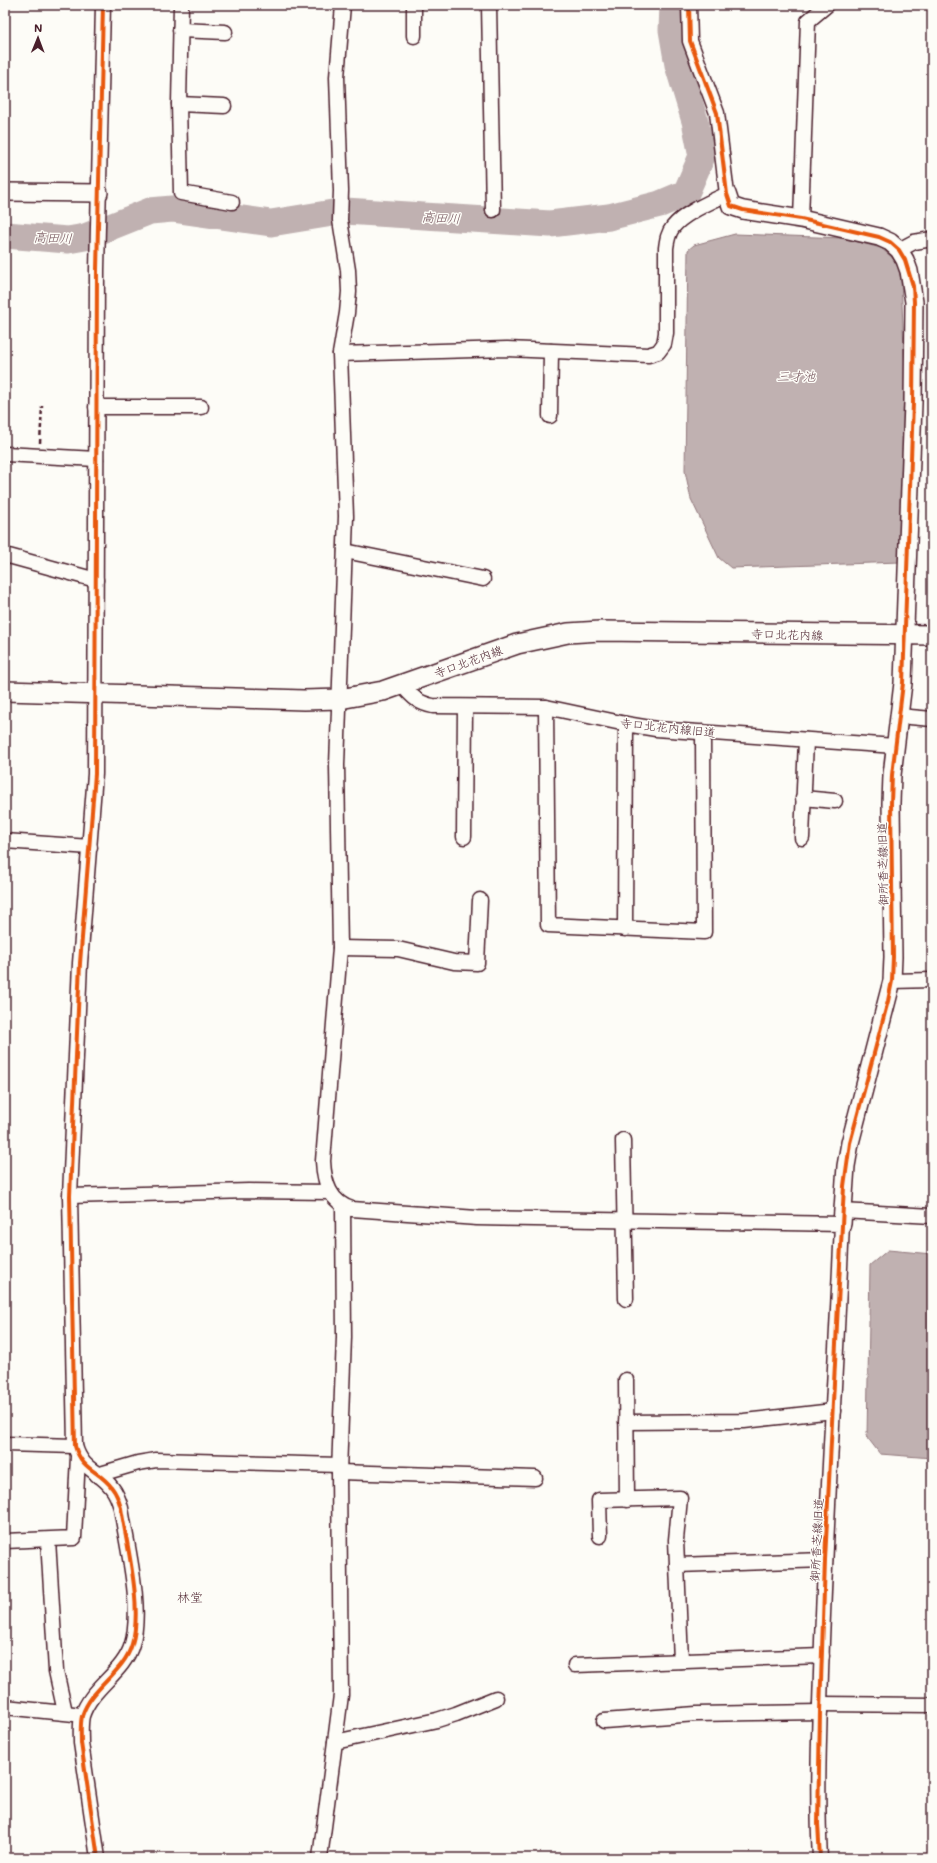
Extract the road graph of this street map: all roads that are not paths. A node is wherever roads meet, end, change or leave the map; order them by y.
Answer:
1 (103, 5) edge
2 (181, 5) edge
3 (343, 5) edge
4 (414, 5) edge
5 (489, 5) edge
6 (689, 5) edge
7 (827, 5) edge
8 (180, 30) junction
9 (225, 32) dead end
10 (414, 36) dead end
11 (179, 104) junction
12 (224, 106) dead end
13 (5, 192) edge
14 (99, 193) junction
15 (727, 194) junction
16 (232, 202) dead end
17 (494, 210) dead end
18 (801, 219) junction
19 (932, 239) edge
20 (899, 250) junction
21 (551, 351) junction
22 (340, 354) junction
23 (96, 407) junction
24 (201, 407) dead end
25 (550, 416) dead end
26 (5, 454) edge
27 (96, 459) junction
28 (345, 551) junction
29 (5, 555) edge
30 (483, 579) dead end
31 (96, 580) junction
32 (904, 635) junction
33 (932, 635) edge
34 (402, 685) junction
35 (5, 691) edge
36 (96, 694) junction
37 (340, 699) junction
38 (465, 707) junction
39 (546, 707) junction
40 (899, 716) junction
41 (932, 719) edge
42 (626, 724) junction
43 (703, 732) junction
44 (806, 740) junction
45 (895, 746) junction
46 (803, 798) junction
47 (835, 801) dead end
48 (464, 837) dead end
49 (802, 838) dead end
50 (5, 841) edge
51 (90, 847) junction
52 (480, 900) dead end
53 (624, 929) junction
54 (340, 948) junction
55 (932, 980) edge
56 (892, 981) junction
57 (623, 1140) dead end
58 (330, 1192) junction
59 (70, 1196) junction
60 (343, 1206) junction
61 (932, 1216) edge
62 (842, 1218) junction
63 (624, 1221) junction
64 (626, 1299) dead end
65 (626, 1380) dead end
66 (834, 1411) junction
67 (626, 1422) junction
68 (5, 1444) edge
69 (76, 1451) junction
70 (339, 1469) junction
71 (96, 1475) junction
72 (535, 1478) dead end
73 (627, 1500) junction
74 (600, 1536) dead end
75 (48, 1540) junction
76 (5, 1541) edge
77 (825, 1560) junction
78 (677, 1565) junction
79 (822, 1656) junction
80 (681, 1661) junction
81 (575, 1665) dead end
82 (496, 1698) dead end
83 (932, 1705) edge
84 (5, 1707) edge
85 (820, 1708) junction
86 (65, 1712) junction
87 (82, 1715) junction
88 (604, 1721) dead end
89 (336, 1742) junction
90 (98, 1858) edge
91 (320, 1858) edge
92 (820, 1858) edge

1 - 14 street
2 - 8 street
3 - 22 street
4 - 10 street
5 - 17 street
6 - 15 street
7 - 18 street
8 - 9 street
8 - 11 street
11 - 12 street
11 - 16 street
13 - 14 street
14 - 23 street
15 - 18 street
15 - 21 street
18 - 20 street
19 - 20 street
20 - 32 street, 御所香芝線旧道
21 - 22 street
21 - 25 street
22 - 28 street
23 - 24 street
23 - 27 street
26 - 27 street
27 - 31 street
28 - 30 street
28 - 37 street
29 - 31 street
31 - 36 street
32 - 33 main road, 寺口北花内線
32 - 34 main road, 寺口北花内線
32 - 40 street, 御所香芝線旧道
34 - 37 main road, 寺口北花内線
34 - 38 street, 寺口北花内線旧道
35 - 36 main road, 寺口北花内線
36 - 37 main road, 寺口北花内線
36 - 51 street
37 - 54 street
38 - 39 street, 寺口北花内線旧道
38 - 48 street
39 - 42 street, 寺口北花内線旧道
39 - 53 street
40 - 41 street
40 - 45 street, 御所香芝線旧道
42 - 43 street, 寺口北花内線旧道
42 - 53 street
43 - 44 street, 寺口北花内線旧道
43 - 53 street
44 - 45 street, 寺口北花内線旧道
44 - 46 street
45 - 56 street, 御所香芝線旧道
46 - 47 street
46 - 49 street
50 - 51 street
51 - 59 street
52 - 54 street
54 - 58 street
55 - 56 street
56 - 62 street, 御所香芝線旧道
57 - 63 street
58 - 59 street
58 - 60 street
59 - 69 street
60 - 63 street
60 - 70 street
61 - 62 street
62 - 63 street
62 - 66 street, 御所香芝線旧道
63 - 64 street
65 - 67 street
66 - 67 street
66 - 77 street, 御所香芝線旧道
67 - 73 street
68 - 69 street
69 - 71 street
69 - 75 street
70 - 71 street
70 - 72 street
70 - 89 street
71 - 87 street
73 - 74 street
73 - 78 street
75 - 76 street
75 - 86 street
77 - 78 street
77 - 79 street, 御所香芝線旧道
78 - 80 street
79 - 80 street
79 - 85 street, 御所香芝線旧道
80 - 81 street
82 - 89 street
83 - 85 street
84 - 86 street
85 - 88 street
85 - 92 street, 御所香芝線旧道
86 - 87 street
87 - 90 street
89 - 91 street

